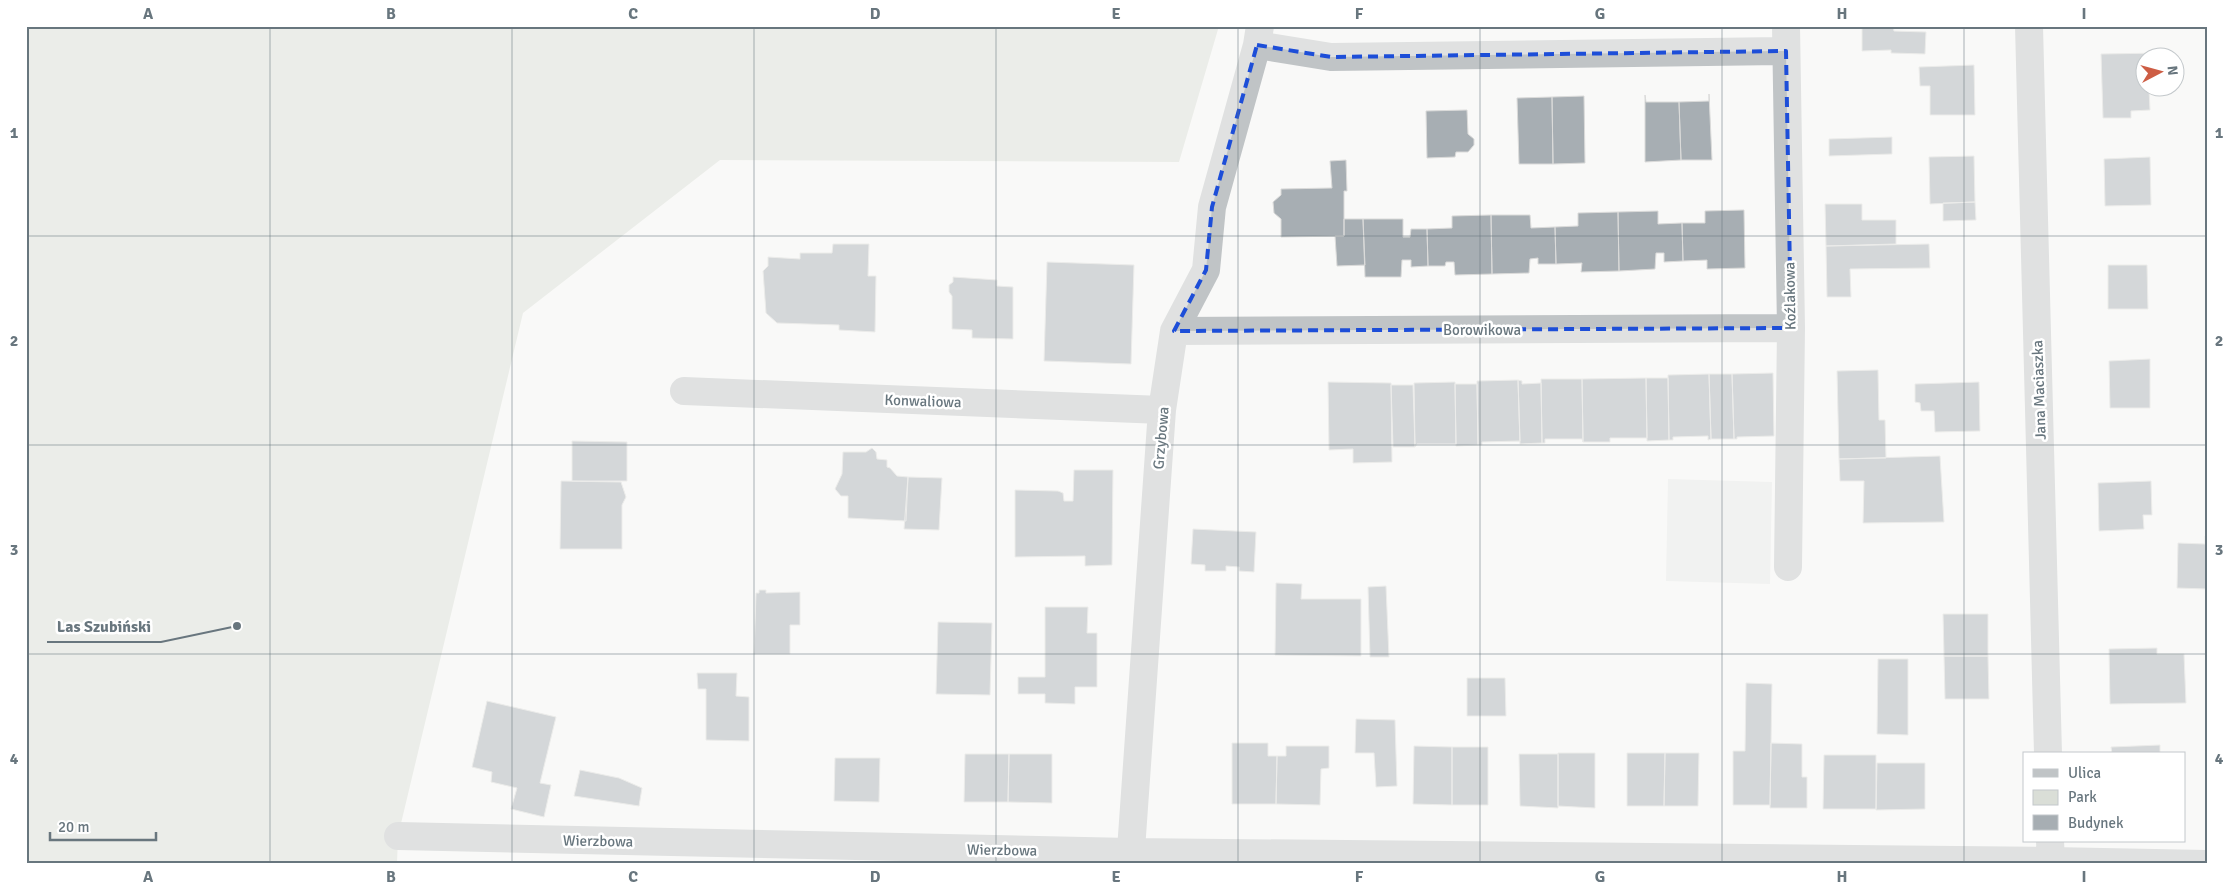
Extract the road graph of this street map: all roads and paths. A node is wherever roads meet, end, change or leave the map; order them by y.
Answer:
1 (2029, 26) edge
2 (1258, 36) edge
3 (1786, 39) edge
4 (1791, 328) junction
5 (1174, 331) junction
6 (684, 391) dead end
7 (1162, 410) junction
8 (1788, 566) dead end
9 (2048, 752) edge
10 (398, 836) dead end
11 (2051, 856) edge
12 (1130, 858) edge
13 (2207, 864) edge

1 - 9 street, Jana Maciaszka
2 - 3 street
2 - 5 street, Grzybowa
3 - 4 street, Koźlakowa
4 - 5 street, Borowikowa
4 - 8 street, Koźlakowa
5 - 7 street, Grzybowa
6 - 7 street, Konwaliowa
7 - 12 street, Grzybowa
10 - 12 street, Wierzbowa
11 - 12 street, Wierzbowa
11 - 13 street, Wierzbowa

